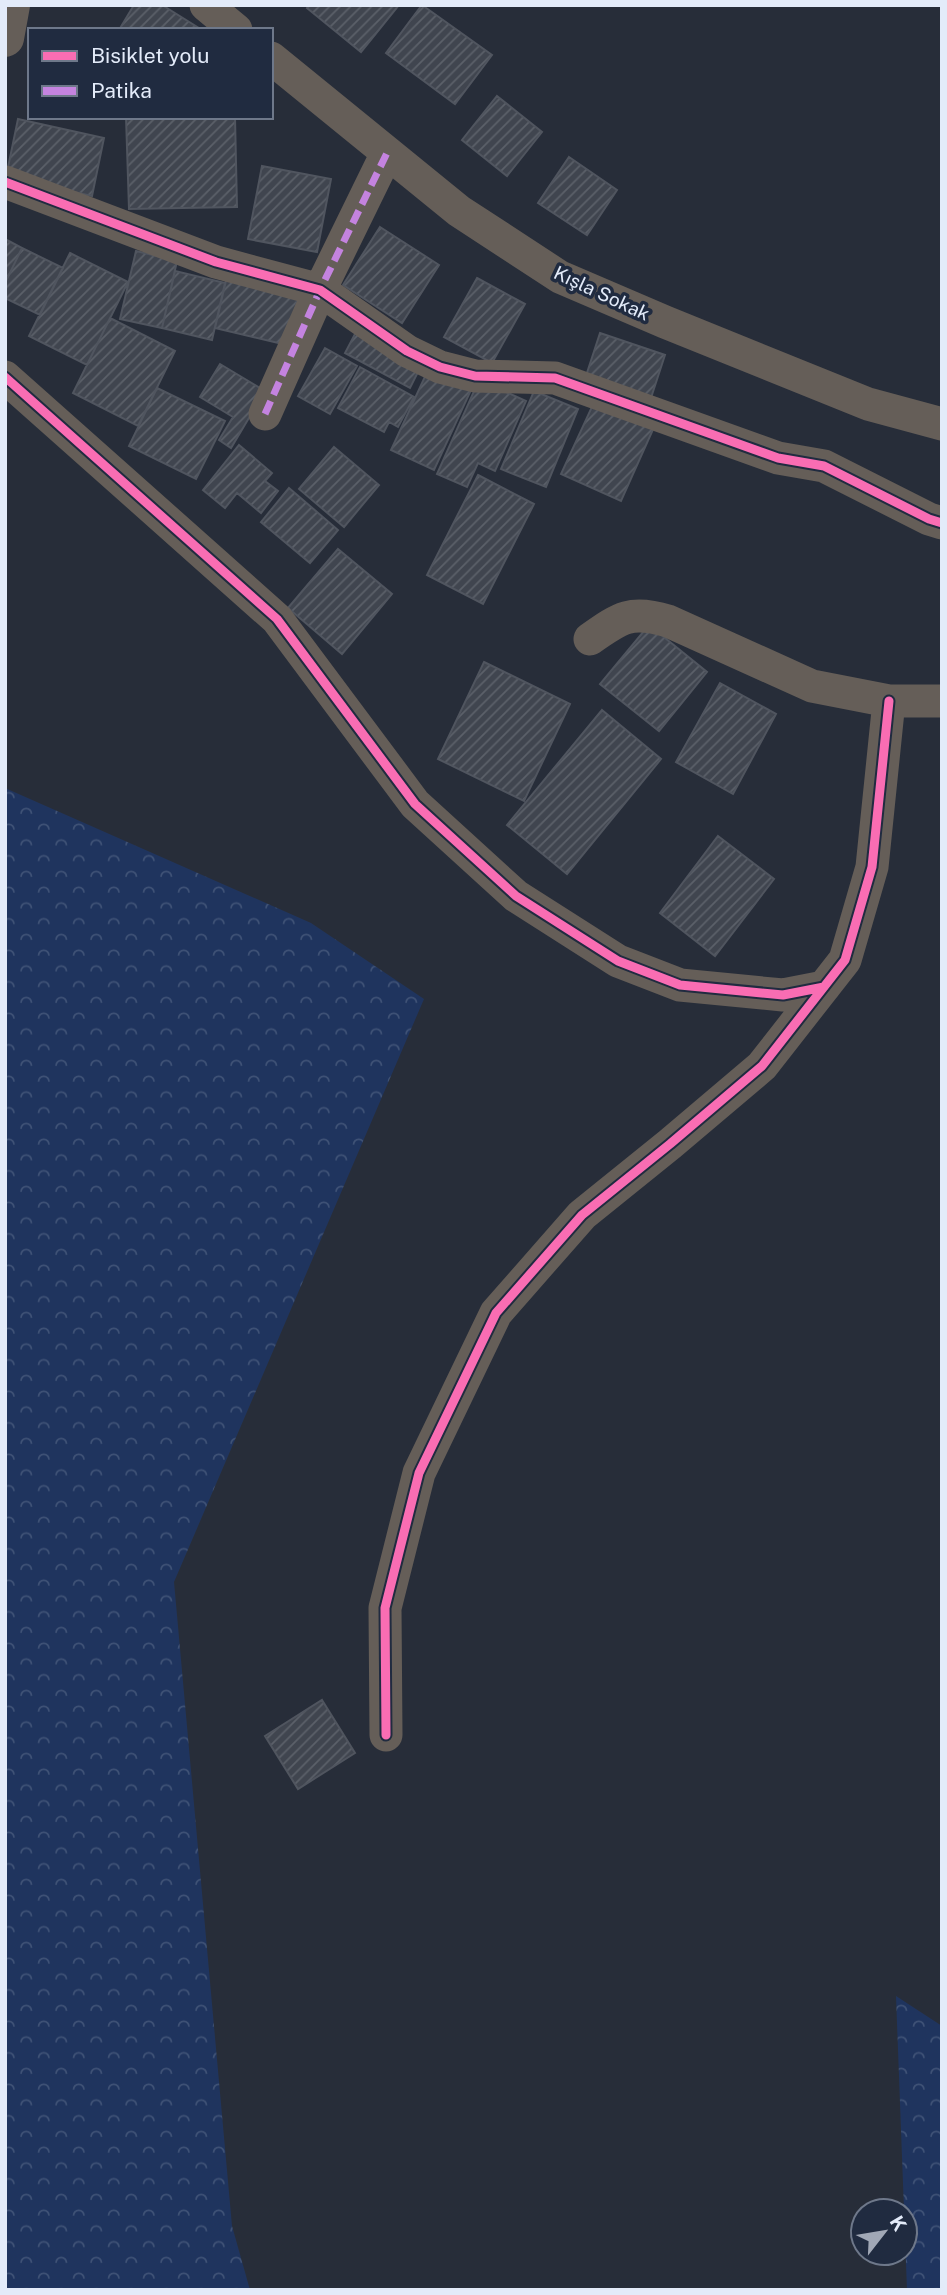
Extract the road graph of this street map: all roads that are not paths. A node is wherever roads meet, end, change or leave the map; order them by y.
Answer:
1 (11, 5) edge
2 (206, 5) edge
3 (234, 28) edge
4 (5, 38) edge
5 (273, 60) edge
6 (387, 153) junction
7 (5, 182) edge
8 (320, 290) junction
9 (5, 377) edge
10 (265, 414) dead end
11 (942, 424) edge
12 (942, 523) edge
13 (590, 639) dead end
14 (889, 701) junction
15 (942, 701) edge
16 (824, 987) junction
17 (386, 1735) dead end

1 - 4 street
2 - 3 street
5 - 6 street, Kışla Sokak
6 - 8 street
6 - 11 street, Kışla Sokak
7 - 8 street
8 - 10 street
8 - 12 street
9 - 16 street
13 - 14 street
14 - 15 street
14 - 16 street
16 - 17 street

